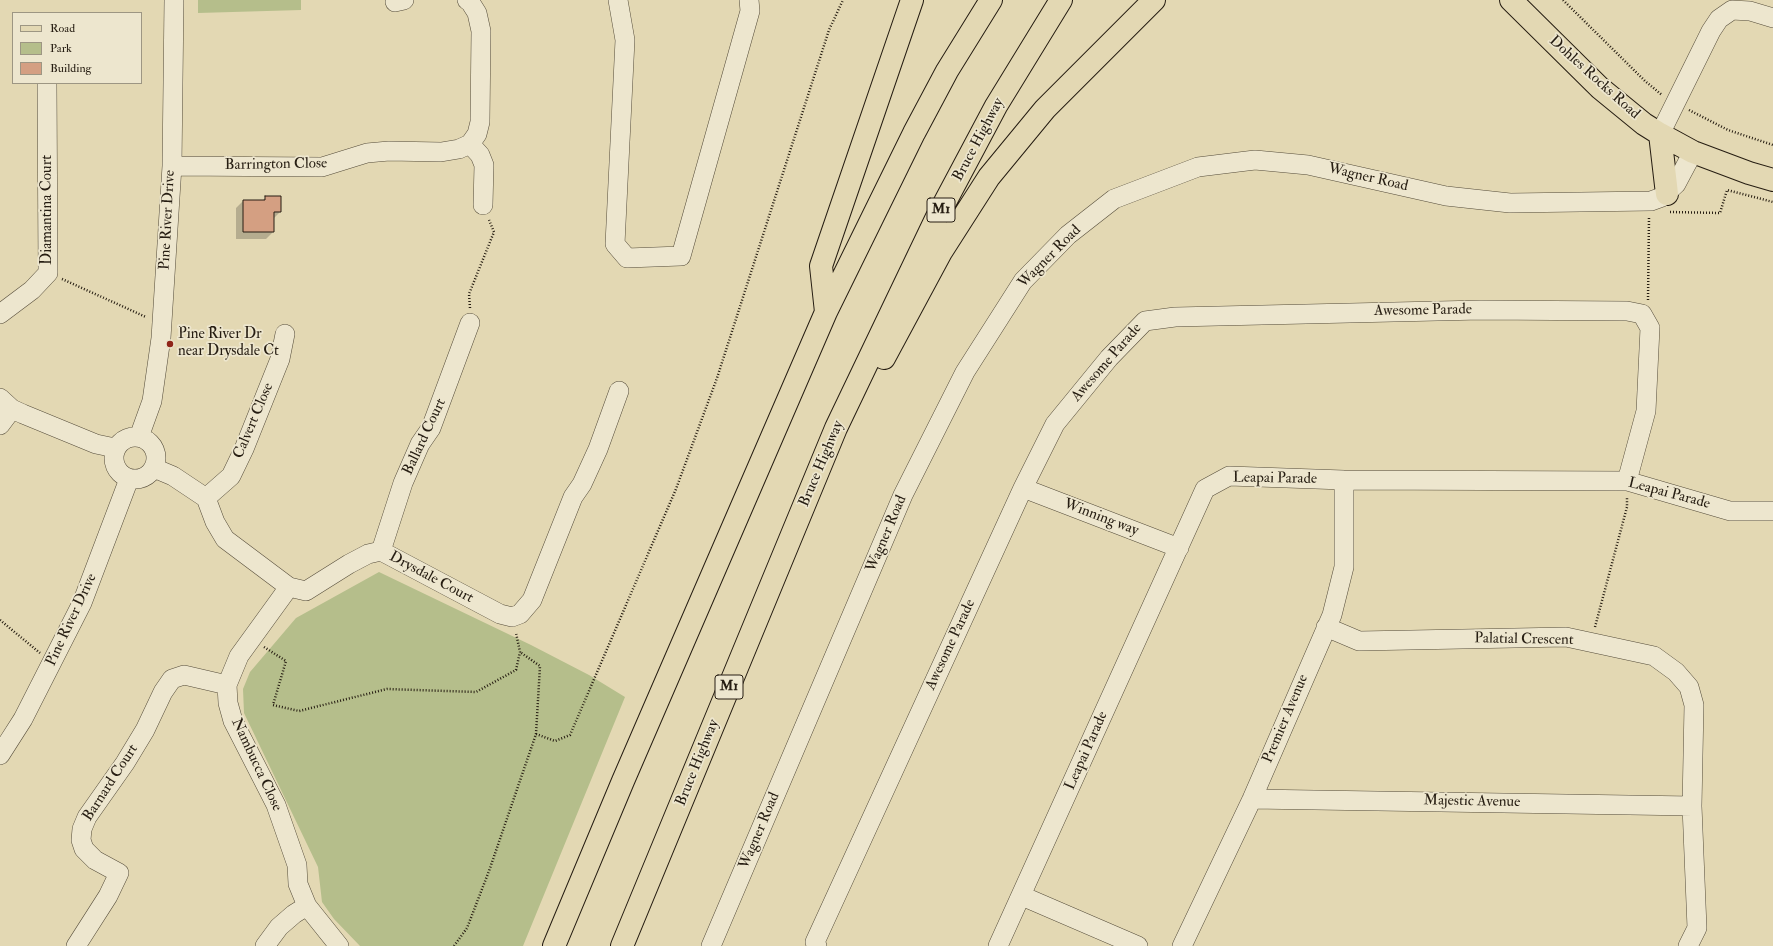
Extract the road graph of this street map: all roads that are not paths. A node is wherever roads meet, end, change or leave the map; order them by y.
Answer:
1 (174, 0) edge
2 (618, 0) edge
3 (749, 0) edge
4 (912, 0) edge
5 (992, 0) edge
6 (1061, 0) edge
7 (1154, 0) edge
8 (1511, 0) edge
9 (469, 1) edge
10 (1773, 18) edge
11 (47, 84) edge
12 (1660, 134) junction
13 (470, 144) junction
14 (1693, 152) junction
15 (172, 166) junction
16 (1773, 180) edge
17 (1666, 203) junction
18 (483, 205) road end
19 (826, 312) junction
20 (0, 314) edge
21 (470, 322) road end
22 (285, 334) dead end
23 (619, 390) dead end
24 (6, 404) edge
25 (0, 425) edge
26 (836, 428) junction
27 (139, 437) junction
28 (116, 448) junction
29 (154, 468) junction
30 (129, 478) junction
31 (1344, 480) junction
32 (1627, 481) junction
33 (1022, 488) junction
34 (206, 498) junction
35 (1773, 511) edge
36 (1179, 548) junction
37 (381, 551) junction
38 (289, 587) junction
39 (1326, 627) junction
40 (227, 685) junction
41 (0, 755) edge
42 (1252, 799) junction
43 (1692, 806) junction
44 (1022, 896) junction
45 (307, 906) junction
46 (76, 946) edge
47 (265, 946) edge
48 (340, 946) edge
49 (554, 946) edge
50 (622, 946) edge
51 (711, 946) edge
52 (817, 946) edge
53 (998, 946) edge
54 (1138, 946) edge
55 (1182, 946) edge
56 (1688, 946) edge

1 - 15 street, Pine River Drive
2 - 3 street
4 - 19 main road
5 - 19 main road
6 - 26 main road, Bruce Highway / M1
7 - 26 main road
8 - 12 main road, Dohles Rocks Road
9 - 13 street
10 - 12 street
11 - 20 street, Diamantina Court
12 - 14 main road, Dohles Rocks Road
12 - 17 main road
13 - 15 street, Barrington Close
13 - 18 street
14 - 16 main road, Dohles Rocks Road
14 - 17 street
15 - 27 street, Pine River Drive
17 - 51 street, Wagner Road
19 - 49 main road
21 - 37 street, Ballard Court
22 - 34 street, Calvert Close
23 - 37 street, Drysdale Court
24 - 25 street
24 - 28 street
26 - 50 main road, Bruce Highway / M1
27 - 28 street
27 - 29 street
28 - 30 street
29 - 30 street
29 - 34 street
30 - 41 street, Pine River Drive
31 - 32 street, Leapai Parade
31 - 36 street, Leapai Parade
31 - 39 street, Premier Avenue
32 - 33 street, Awesome Parade
32 - 35 street, Leapai Parade
33 - 36 street, Winning way
33 - 52 street, Awesome Parade
34 - 38 street, Drysdale Court
36 - 44 street, Leapai Parade
37 - 38 street, Drysdale Court
38 - 40 street, Nambucca Close
39 - 42 street, Premier Avenue
39 - 43 street, Palatial Crescent
40 - 45 street, Nambucca Close
40 - 46 street, Barnard Court
42 - 43 street, Majestic Avenue
42 - 55 street, Premier Avenue
43 - 56 street, Palatial Crescent
44 - 53 street, Leapai Parade
44 - 54 street
45 - 47 street
45 - 48 street, Nambucca Close

